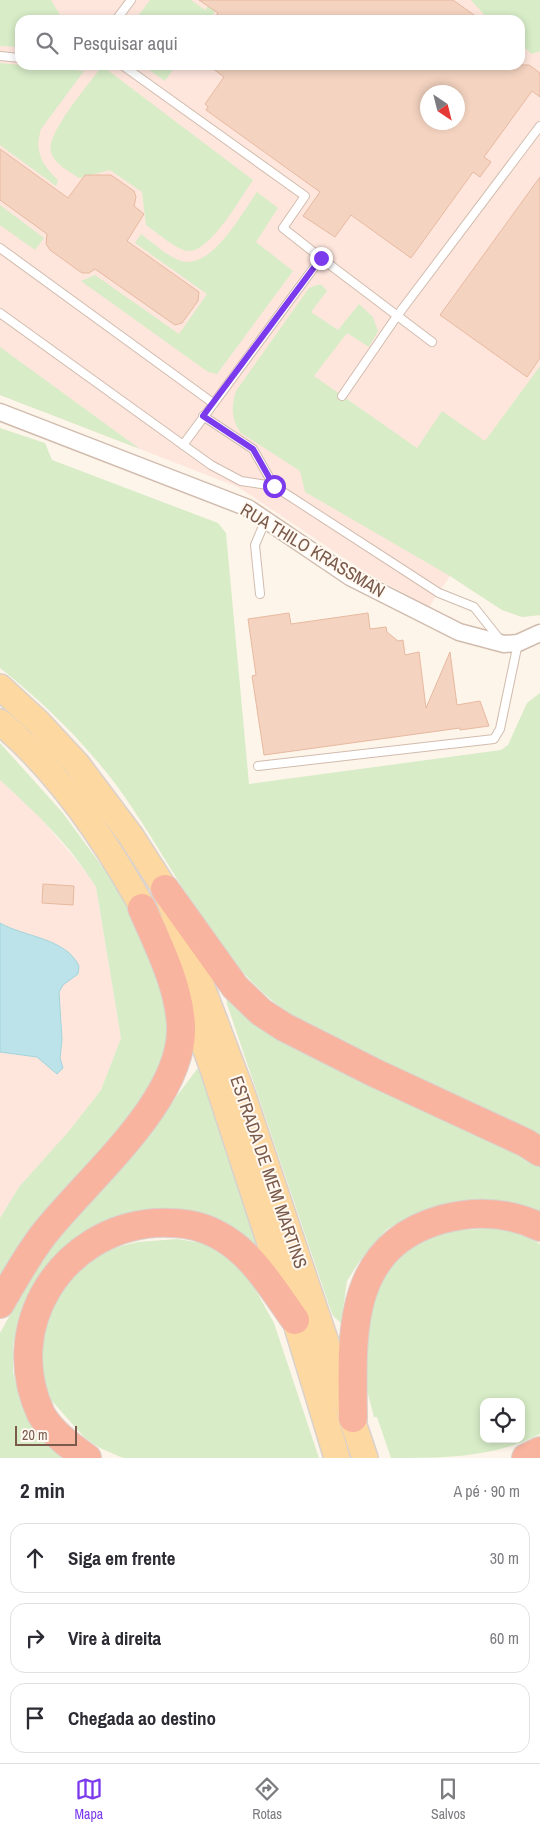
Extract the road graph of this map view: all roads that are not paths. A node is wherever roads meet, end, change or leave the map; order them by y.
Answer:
1 (131, 0) edge
2 (120, 15) edge
3 (0, 56) edge
4 (15, 58) edge
5 (129, 70) edge
6 (540, 126) edge
7 (0, 248) edge
8 (321, 258) junction
9 (0, 313) edge
10 (398, 316) junction
11 (432, 342) dead end
12 (342, 396) dead end
13 (213, 403) junction
14 (0, 412) edge
15 (203, 416) junction
16 (183, 446) junction
17 (274, 486) junction
18 (266, 519) junction
19 (260, 594) dead end
20 (539, 635) edge
21 (511, 643) junction
22 (0, 687) edge
23 (0, 722) edge
24 (258, 766) dead end
25 (165, 889) junction
26 (142, 908) junction
27 (540, 1152) edge
28 (540, 1227) edge
29 (0, 1304) edge
30 (295, 1320) junction
31 (353, 1418) junction
32 (540, 1451) edge
33 (87, 1458) edge
34 (337, 1458) edge
35 (365, 1458) edge
36 (526, 1458) edge

1 - 2 lane
3 - 4 lane
5 - 8 lane
6 - 10 lane
7 - 13 lane
8 - 10 lane
8 - 13 lane
9 - 16 lane
10 - 11 lane
10 - 12 lane
13 - 15 lane
14 - 18 street, RUA THILO KRASSMAN
15 - 16 lane
15 - 17 lane
16 - 17 lane
17 - 21 lane
18 - 19 lane
18 - 21 street, RUA THILO KRASSMAN
20 - 21 street
21 - 24 lane
22 - 25 main road, ESTRADA DE MEM MARTINS
23 - 26 main road, ESTRADA DE MEM MARTINS
25 - 27 highway
25 - 31 main road, ESTRADA DE MEM MARTINS
26 - 29 highway
26 - 30 main road, ESTRADA DE MEM MARTINS
28 - 31 highway
30 - 33 highway
30 - 34 main road, ESTRADA DE MEM MARTINS
31 - 35 main road, ESTRADA DE MEM MARTINS
32 - 36 highway

